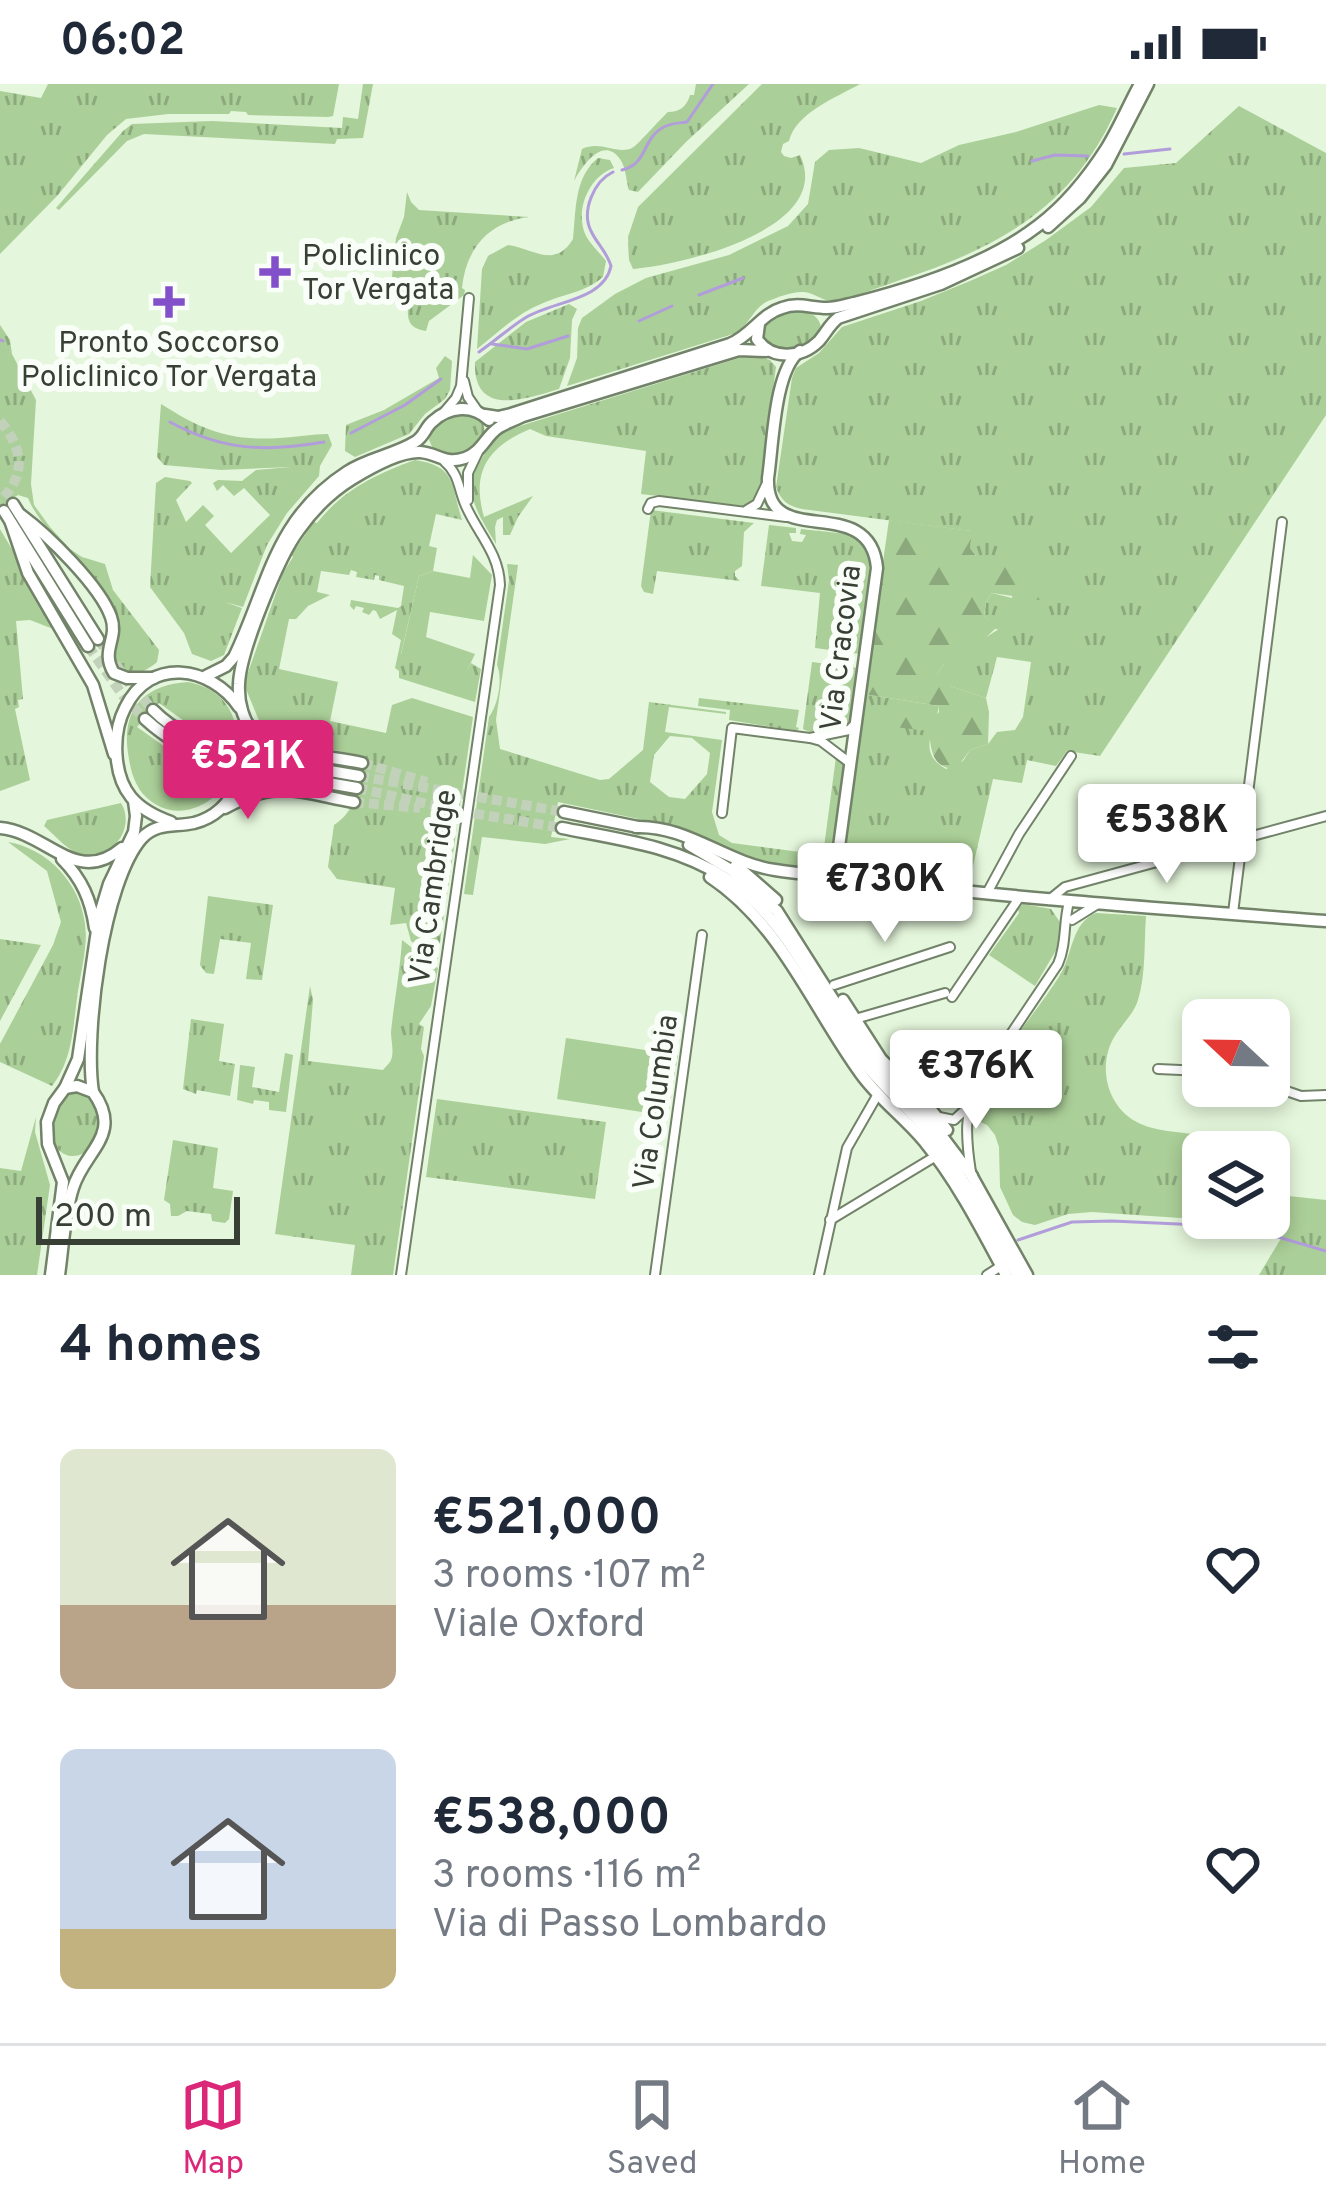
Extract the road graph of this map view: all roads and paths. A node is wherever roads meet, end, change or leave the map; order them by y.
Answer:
1 (1144, 84) edge
2 (469, 298) dead end
3 (812, 306) junction
4 (759, 324) junction
5 (822, 337) junction
6 (800, 351) junction
7 (769, 352) junction
8 (463, 376) junction
9 (782, 384) junction
10 (482, 413) junction
11 (440, 416) junction
12 (423, 435) junction
13 (489, 438) junction
14 (479, 450) junction
15 (428, 454) junction
16 (442, 460) junction
17 (768, 478) junction
18 (647, 509) dead end
19 (735, 511) junction
20 (12, 513) junction
21 (470, 514) junction
22 (794, 518) junction
23 (1282, 522) dead end
24 (93, 642) tunnel mouth
25 (202, 675) junction
26 (156, 678) junction
27 (243, 713) junction
28 (149, 714) tunnel mouth
29 (856, 723) junction
30 (843, 731) junction
31 (810, 738) junction
32 (853, 744) junction
33 (838, 753) junction
34 (1070, 756) dead end
35 (234, 758) tunnel mouth
36 (118, 764) junction
37 (850, 764) junction
38 (282, 769) tunnel mouth
39 (134, 801) junction
40 (354, 802) tunnel mouth
41 (564, 812) tunnel mouth
42 (722, 813) dead end
43 (1326, 816) edge
44 (208, 817) junction
45 (178, 824) junction
46 (636, 827) junction
47 (0, 828) edge
48 (562, 828) tunnel mouth
49 (1240, 839) junction
50 (129, 842) junction
51 (52, 848) junction
52 (719, 852) junction
53 (786, 872) junction
54 (835, 876) junction
55 (987, 894) junction
56 (1019, 898) junction
57 (1035, 900) junction
58 (1049, 900) junction
59 (1069, 902) junction
60 (780, 904) junction
61 (1098, 904) junction
62 (1233, 915) junction
63 (1069, 919) junction
64 (1326, 921) edge
65 (702, 935) dead end
66 (95, 936) junction
67 (950, 947) dead end
68 (834, 986) junction
69 (855, 1019) junction
70 (1158, 1070) dead end
71 (1182, 1071) edge
72 (887, 1084) junction
73 (65, 1088) junction
74 (93, 1092) junction
75 (1290, 1092) edge
76 (1326, 1095) edge
77 (970, 1102) junction
78 (936, 1115) junction
79 (50, 1149) junction
80 (936, 1156) junction
81 (89, 1158) junction
82 (972, 1176) junction
83 (830, 1220) junction
84 (1004, 1270) edge
85 (55, 1275) edge
86 (401, 1275) edge
87 (655, 1275) edge
88 (819, 1275) edge
89 (987, 1275) edge
90 (1017, 1275) edge
91 (1028, 1275) edge

1 - 3 street
1 - 5 street
2 - 8 street
3 - 4 street
3 - 5 street
4 - 7 street
4 - 10 street
5 - 6 street
6 - 7 street
6 - 9 street
7 - 9 street
7 - 13 street
8 - 10 street
8 - 11 street
9 - 17 street
10 - 11 street
10 - 13 street
11 - 12 street
12 - 15 street
12 - 25 street
13 - 14 street
14 - 16 street
14 - 21 street
15 - 16 street
15 - 27 street
16 - 21 street, Via Cambridge
17 - 19 street
17 - 22 street
18 - 19 street
19 - 22 street
20 - 24 street
20 - 26 street
20 - 36 street
21 - 86 street, Via Cambridge
22 - 29 street, Via Cracovia
23 - 49 street
25 - 26 street
25 - 27 street
26 - 36 street
27 - 38 street
27 - 44 street
28 - 35 street
29 - 30 street
29 - 32 street, Via Cracovia
30 - 31 street
30 - 32 street
31 - 33 street
31 - 42 street
32 - 33 street
32 - 37 street, Via Cracovia
33 - 37 street
34 - 55 street
36 - 39 street
37 - 54 street, Via Cracovia
39 - 45 street
39 - 50 street
40 - 44 street
41 - 46 street
43 - 49 street
44 - 45 street
45 - 74 street
46 - 52 street
46 - 72 street
47 - 51 street
48 - 72 street
49 - 58 street
49 - 62 street
50 - 51 street
50 - 66 street
51 - 66 street
52 - 53 street
52 - 60 street
53 - 54 street
53 - 60 street
54 - 55 street
55 - 56 street
56 - 57 street
56 - 69 street
57 - 58 street
57 - 63 street
58 - 59 street
59 - 61 street
59 - 63 street
60 - 68 street
61 - 62 street
61 - 63 street
62 - 64 street
63 - 77 street
65 - 87 street, Via Columbia
66 - 73 street
67 - 68 street
68 - 69 street
69 - 72 street
70 - 71 street
72 - 78 street
72 - 80 street
72 - 82 street
72 - 83 street
72 - 90 street
73 - 74 street
73 - 79 street
74 - 81 street
75 - 76 street
77 - 78 street
77 - 82 street
78 - 82 street
79 - 81 street
79 - 85 street
80 - 83 street
80 - 84 street
81 - 85 street
82 - 91 street
83 - 88 street
84 - 89 street

